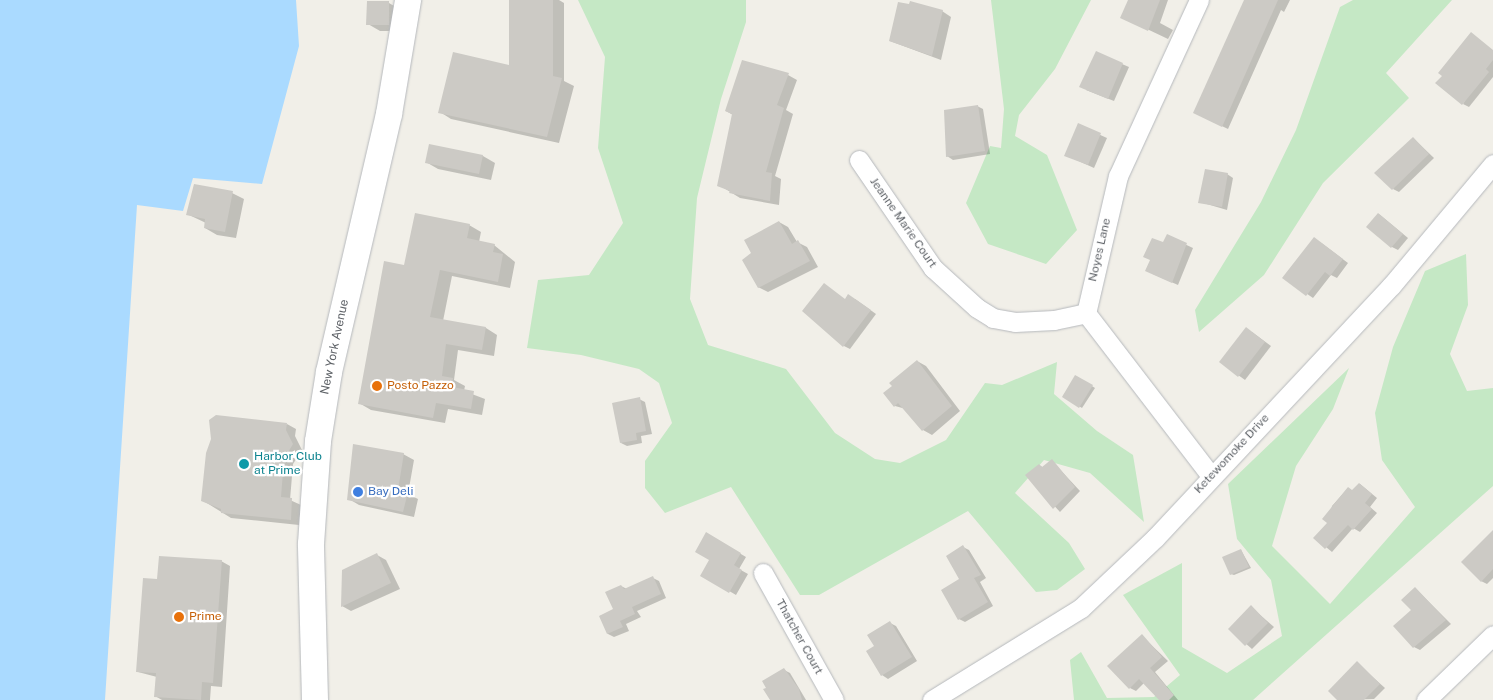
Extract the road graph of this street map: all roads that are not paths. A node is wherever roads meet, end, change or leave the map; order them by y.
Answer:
1 (408, 0) edge
2 (1199, 0) edge
3 (860, 160) dead end
4 (1493, 164) edge
5 (1086, 313) junction
6 (1211, 476) junction
7 (763, 574) dead end
8 (1493, 635) edge
9 (315, 700) edge
10 (834, 700) edge
11 (932, 700) edge
12 (1426, 700) edge

1 - 9 street, New York Avenue
2 - 5 street, Noyes Lane
3 - 5 street, Jeanne Marie Court
4 - 6 street, Ketewomoke Drive
5 - 6 street
6 - 11 street, Ketewomoke Drive
7 - 10 street, Thatcher Court
8 - 12 street

